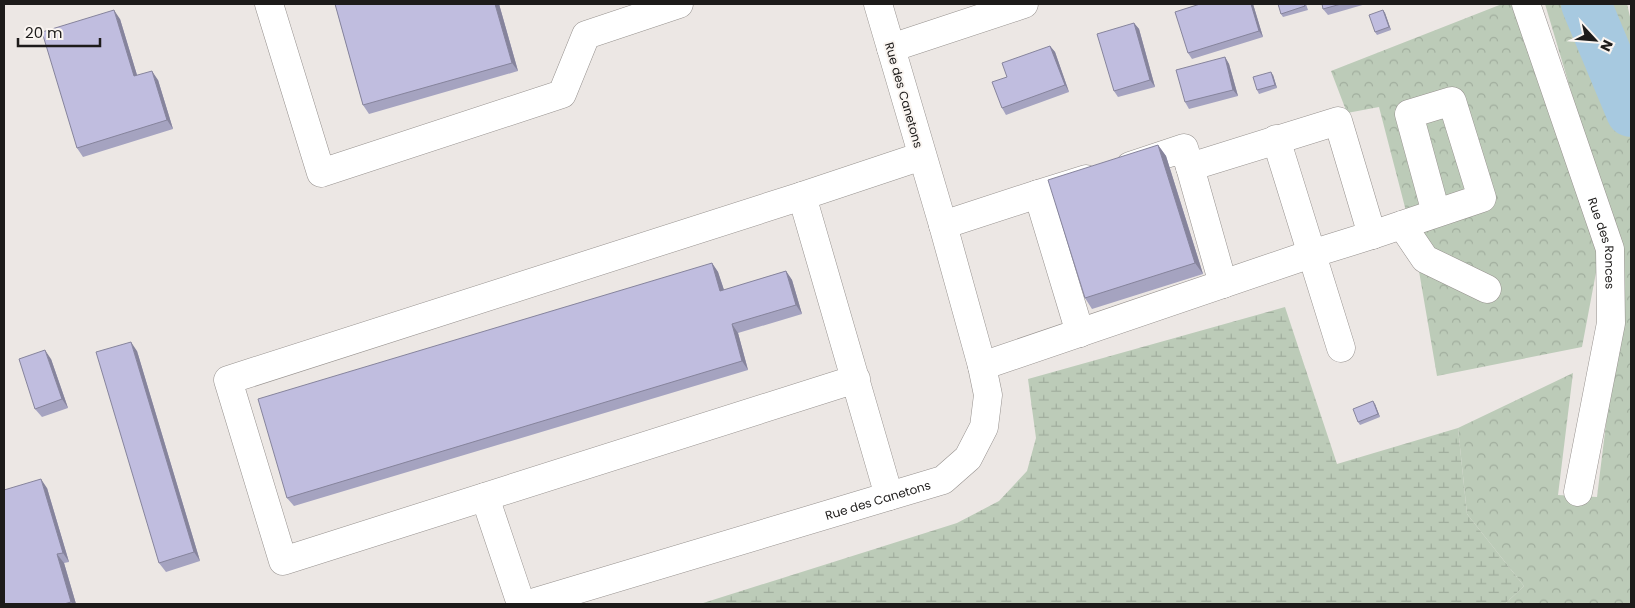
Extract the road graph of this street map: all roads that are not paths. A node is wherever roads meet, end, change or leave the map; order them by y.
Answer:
1 (270, 4) edge
2 (679, 4) edge
3 (878, 4) edge
4 (1024, 4) edge
5 (1526, 4) edge
6 (610, 15) edge
7 (891, 48) junction
8 (1276, 139) junction
9 (922, 156) junction
10 (1190, 167) junction
11 (1038, 194) junction
12 (802, 196) junction
13 (1436, 213) dead end
14 (943, 225) junction
15 (1402, 225) junction
16 (1372, 236) junction
17 (1311, 254) junction
18 (1223, 284) junction
19 (1487, 289) dead end
20 (1080, 333) junction
21 (1341, 348) dead end
22 (982, 366) junction
23 (856, 379) junction
24 (1578, 492) dead end
25 (889, 496) junction
26 (485, 497) junction
27 (521, 604) edge
28 (528, 604) edge

1 - 6 street
2 - 6 street
3 - 7 street, Rue des Canetons
4 - 7 street
5 - 24 street, Rue des Ronces
7 - 9 street, Rue des Canetons
8 - 10 street
8 - 16 street
8 - 17 street
9 - 12 street
9 - 14 street, Rue des Canetons
10 - 11 street
10 - 18 street
11 - 14 street
11 - 20 street
12 - 23 street
12 - 26 street
13 - 15 street
14 - 22 street, Rue des Canetons
15 - 16 street
15 - 19 street
16 - 17 street
17 - 18 street
17 - 21 street
18 - 20 street
20 - 22 street
22 - 25 street, Rue des Canetons
23 - 25 street
23 - 26 street
25 - 28 street, Rue des Canetons
26 - 27 street

